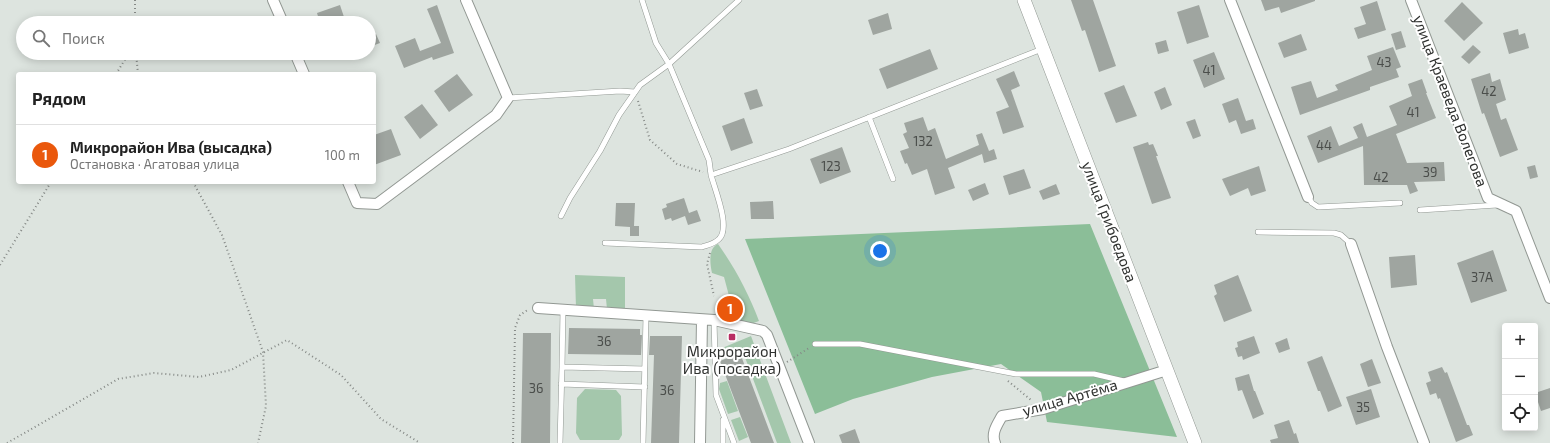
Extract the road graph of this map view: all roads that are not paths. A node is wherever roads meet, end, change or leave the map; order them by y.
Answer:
1 (273, 0) edge
2 (466, 0) edge
3 (642, 0) edge
4 (738, 0) edge
5 (1024, 0) edge
6 (1230, 0) edge
7 (1411, 0) edge
8 (280, 16) edge
9 (1042, 48) junction
10 (298, 60) edge
11 (669, 64) junction
12 (303, 72) edge
13 (635, 92) junction
14 (508, 98) junction
15 (868, 117) junction
16 (711, 175) junction
17 (893, 179) dead end
18 (349, 184) edge
19 (1308, 197) joint
20 (1400, 203) dead end
21 (1502, 204) junction
22 (1420, 210) dead end
23 (561, 216) dead end
24 (1258, 232) dead end
25 (605, 242) dead end
26 (1351, 244) joint
27 (1550, 298) edge
28 (538, 308) road end
29 (563, 310) junction
30 (646, 316) junction
31 (702, 320) junction
32 (714, 320) junction
33 (815, 344) road end
34 (562, 367) junction
35 (645, 369) junction
36 (1167, 370) junction
37 (1127, 382) junction
38 (561, 384) junction
39 (645, 387) junction
40 (724, 416) junction
41 (560, 443) edge
42 (643, 443) edge
43 (700, 443) edge
44 (723, 443) edge
45 (734, 443) edge
46 (809, 443) edge
47 (995, 443) edge
48 (1196, 443) edge
49 (1424, 443) edge

1 - 8 street
2 - 14 street
3 - 11 lane
4 - 11 lane
5 - 9 street, улица Грибоедова
6 - 19 street
7 - 21 street, улица Краеведа Волегова
9 - 15 lane
9 - 36 street, улица Грибоедова
10 - 12 street
11 - 13 lane
11 - 16 lane
13 - 14 lane
13 - 23 lane
14 - 18 street
15 - 16 lane
15 - 17 lane
16 - 25 lane
19 - 20 lane
21 - 22 lane
21 - 27 street, улица Краеведа Волегова
24 - 26 lane
26 - 49 street
28 - 29 street
29 - 30 street
29 - 34 lane
30 - 31 street
30 - 35 lane
31 - 32 street
31 - 43 street
32 - 40 lane
32 - 46 street
33 - 37 lane
34 - 35 lane
34 - 38 lane
35 - 39 lane
36 - 37 street, улица Артёма
36 - 48 street, улица Грибоедова
37 - 47 street, улица Артёма
38 - 39 lane
38 - 41 lane
39 - 42 lane
40 - 44 lane
40 - 45 lane

